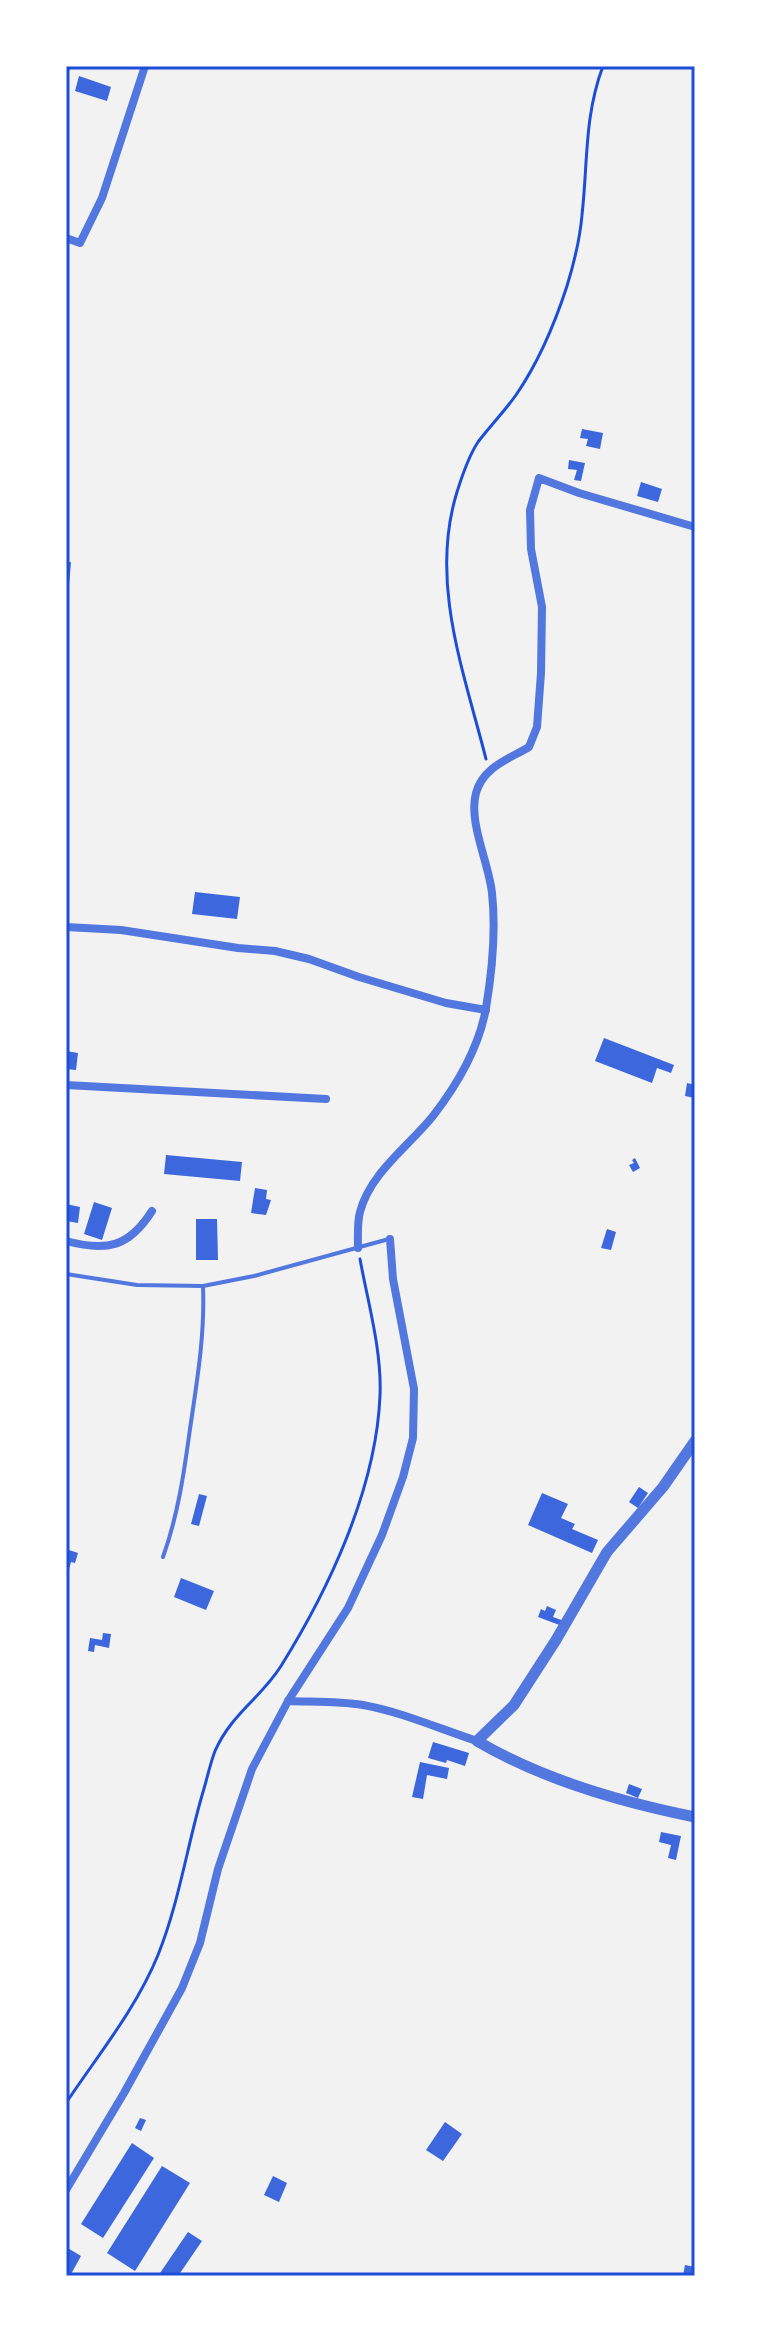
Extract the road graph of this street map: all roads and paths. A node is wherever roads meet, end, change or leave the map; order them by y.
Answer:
1 (70, 66) edge
2 (145, 66) edge
3 (603, 66) edge
4 (66, 73) edge
5 (66, 238) edge
6 (695, 527) edge
7 (489, 771) junction
8 (66, 927) edge
9 (486, 1010) junction
10 (66, 1085) edge
11 (326, 1099) dead end
12 (152, 1211) dead end
13 (390, 1239) joint
14 (66, 1241) edge
15 (358, 1248) junction
16 (66, 1274) edge
17 (203, 1286) junction
18 (695, 1441) edge
19 (163, 1557) dead end
20 (288, 1701) junction
21 (477, 1741) junction
22 (695, 1817) edge
23 (66, 2103) edge
24 (66, 2190) edge

1 - 4 path
2 - 5 street
3 - 7 path
6 - 7 street
7 - 9 street
8 - 9 street
9 - 15 street
10 - 11 street
12 - 14 street
13 - 15 lane
13 - 20 street
15 - 17 lane
15 - 23 path
16 - 17 lane
17 - 19 lane
18 - 21 street
20 - 21 street
20 - 24 street
21 - 22 street

